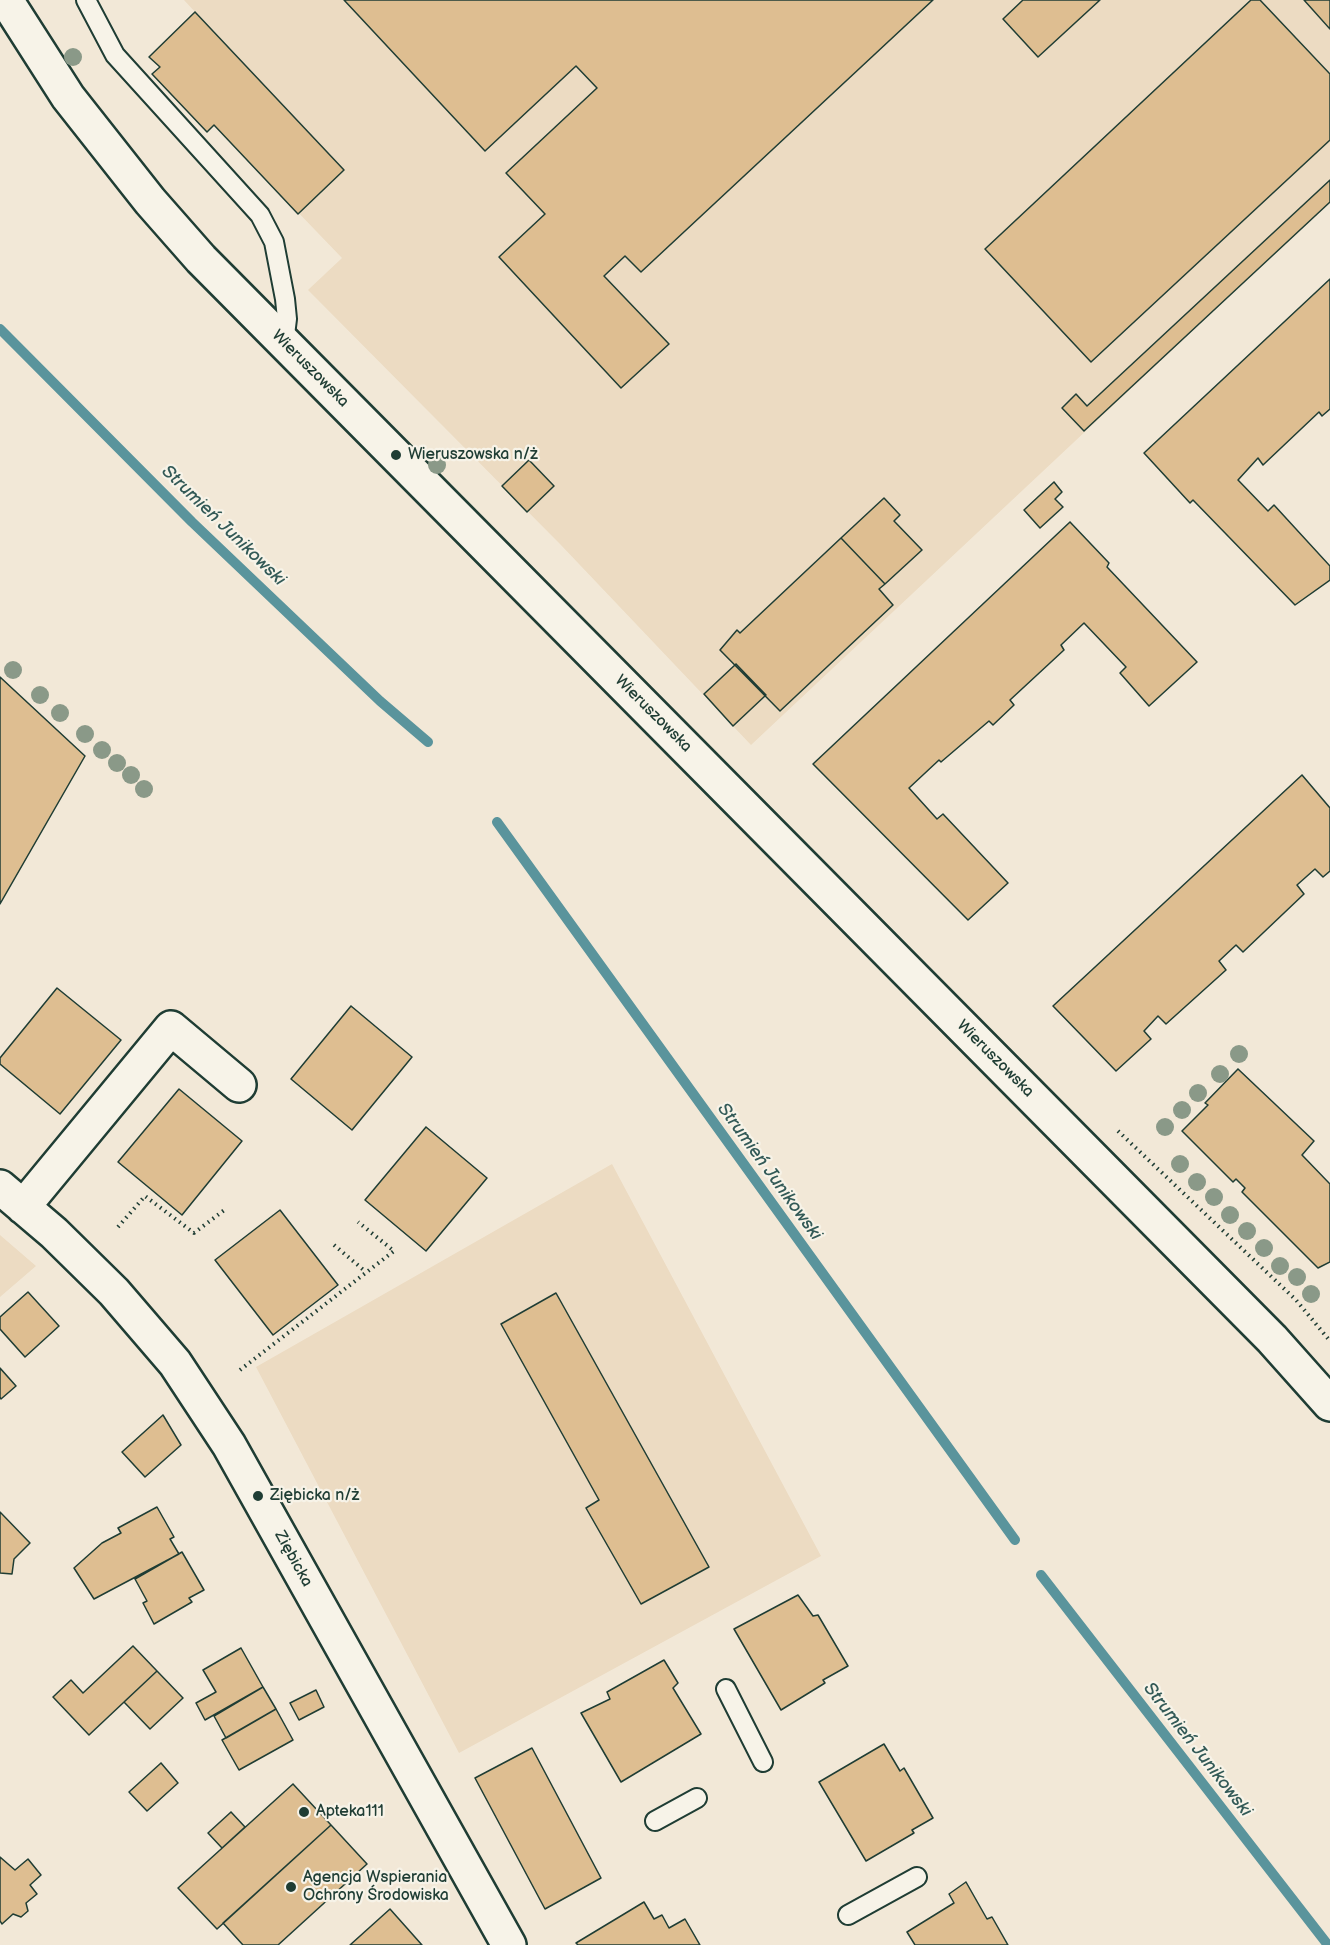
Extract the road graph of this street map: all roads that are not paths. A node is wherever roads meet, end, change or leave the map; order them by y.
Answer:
1 (6, 0) edge
2 (86, 0) edge
3 (284, 343) junction
4 (239, 1085) dead end
5 (11, 1197) edge
6 (1330, 1404) edge
7 (726, 1689) dead end
8 (763, 1762) dead end
9 (697, 1798) dead end
10 (654, 1821) dead end
11 (917, 1877) dead end
12 (848, 1915) dead end
13 (509, 1945) edge

1 - 3 street, Wieruszowska
2 - 3 lane
3 - 6 street, Wieruszowska
4 - 5 street
5 - 13 street, Ziębicka
7 - 8 lane
9 - 10 lane
11 - 12 lane

